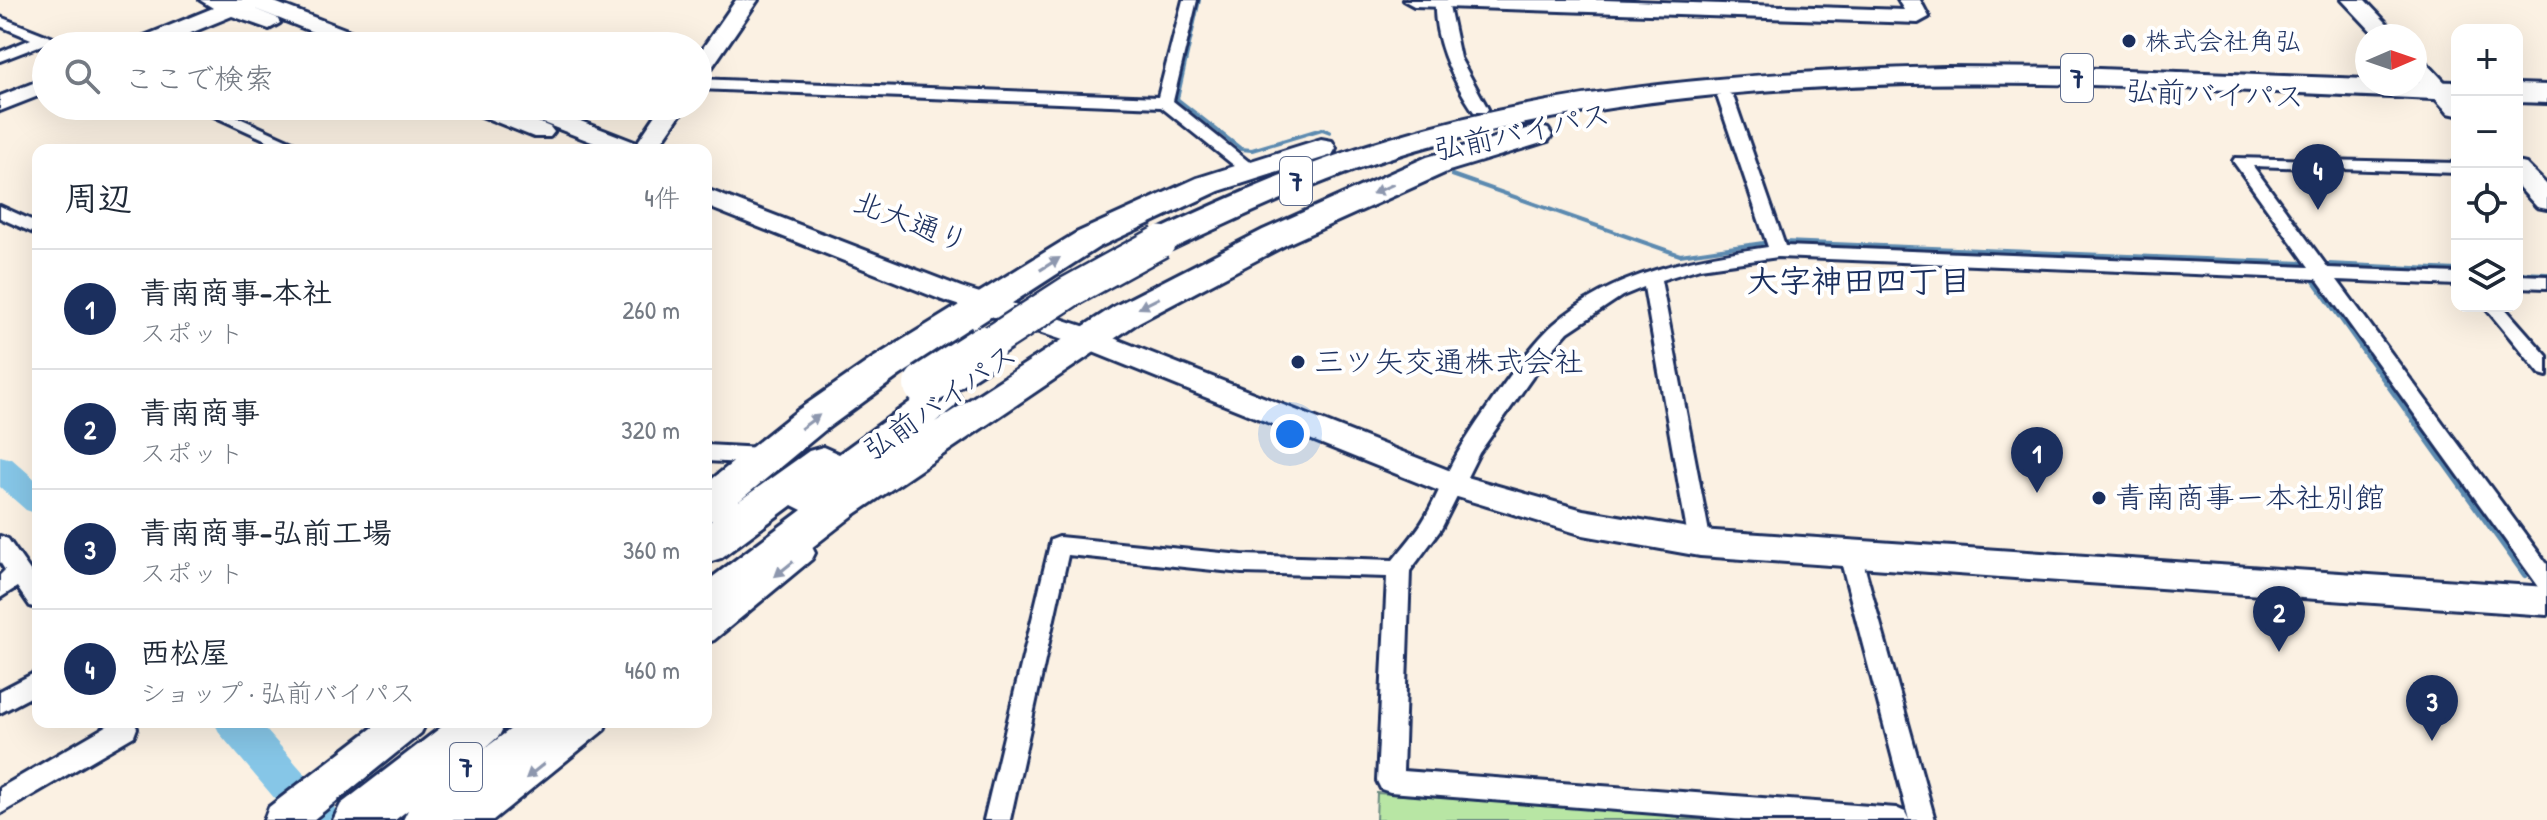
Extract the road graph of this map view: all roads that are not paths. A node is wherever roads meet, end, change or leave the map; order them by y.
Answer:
1 (747, 0) edge
2 (1190, 0) edge
3 (1414, 0) edge
4 (1909, 0) edge
5 (2353, 0) edge
6 (1441, 1) edge
7 (239, 2) edge
8 (0, 21) edge
9 (2376, 24) edge
10 (172, 32) edge
11 (299, 32) edge
12 (327, 32) edge
13 (32, 34) edge
14 (32, 44) edge
15 (712, 51) edge
16 (0, 57) edge
17 (2427, 75) edge
18 (712, 85) edge
19 (32, 91) edge
20 (2523, 93) edge
21 (1707, 94) junction
22 (2547, 94) edge
23 (2451, 98) edge
24 (2451, 99) edge
25 (1165, 102) junction
26 (0, 104) edge
27 (2523, 104) edge
28 (2547, 104) edge
29 (1480, 109) junction
30 (232, 120) edge
31 (512, 120) edge
32 (557, 120) edge
33 (664, 120) edge
34 (288, 144) edge
35 (573, 144) edge
36 (619, 144) edge
37 (648, 144) edge
38 (1247, 168) junction
39 (2451, 168) edge
40 (2523, 176) edge
41 (712, 180) edge
42 (712, 199) edge
43 (2547, 201) edge
44 (0, 211) edge
45 (32, 227) edge
46 (1778, 251) junction
47 (2324, 273) junction
48 (1651, 277) junction
49 (2451, 279) edge
50 (2523, 281) edge
51 (2547, 282) edge
52 (994, 298) junction
53 (2498, 312) edge
54 (1087, 340) junction
55 (2547, 369) edge
56 (933, 392) junction
57 (999, 400) junction
58 (712, 453) edge
59 (762, 456) junction
60 (1455, 484) junction
61 (712, 488) edge
62 (712, 502) edge
63 (712, 543) edge
64 (1700, 543) junction
65 (0, 545) edge
66 (1850, 554) junction
67 (712, 568) edge
68 (1399, 569) junction
69 (18, 571) junction
70 (2547, 581) edge
71 (0, 589) edge
72 (32, 591) edge
73 (712, 601) edge
74 (2547, 601) edge
75 (712, 628) edge
76 (32, 684) edge
77 (0, 703) edge
78 (125, 728) edge
79 (407, 728) edge
80 (445, 728) edge
81 (476, 728) edge
82 (512, 728) edge
83 (543, 728) edge
84 (588, 728) edge
85 (0, 802) edge
86 (389, 802) edge
87 (283, 820) edge
88 (332, 820) edge
89 (474, 820) edge
90 (997, 820) edge
91 (1896, 820) edge
92 (1922, 820) edge

1 - 15 street
2 - 25 street
3 - 6 street
4 - 6 street
5 - 9 street
6 - 29 street
7 - 10 street
7 - 11 street
7 - 12 street
8 - 13 street
14 - 16 street
17 - 23 street
18 - 25 street
19 - 26 street
20 - 22 highway
21 - 24 highway, 弘前バイパス / 7
21 - 29 highway
21 - 46 street
21 -> 54 highway
21 - 56 highway, 弘前バイパス / 7
25 - 38 street
27 - 28 highway
29 - 38 highway
30 - 34 street
31 - 35 street
32 - 36 street
33 - 37 street
52 -> 38 highway
39 - 47 street
40 - 43 main road
41 - 52 street, 北大通り
42 - 52 street
44 - 45 street
46 - 47 street
46 - 48 street
47 - 49 street
47 - 70 street
48 - 60 street
48 - 64 street
50 - 51 street
52 - 54 street
59 -> 52 highway
53 - 55 street
54 - 57 highway
54 - 60 street
56 - 63 highway, 弘前バイパス / 7
56 - 67 highway, 弘前バイパス / 7
57 - 73 highway
57 -> 75 street
58 - 59 street
59 - 61 street
59 - 62 highway
60 - 64 street
60 - 68 street
64 - 66 street
65 - 69 street
66 - 74 street
66 - 92 street
68 - 90 street
68 - 91 street
69 - 71 street
69 - 72 street
76 - 77 street
78 - 85 street
79 - 86 street
80 - 86 highway
81 - 86 highway, 7
82 - 86 highway, 7
83 - 86 highway
84 -> 89 street
86 - 87 street
86 - 88 highway

